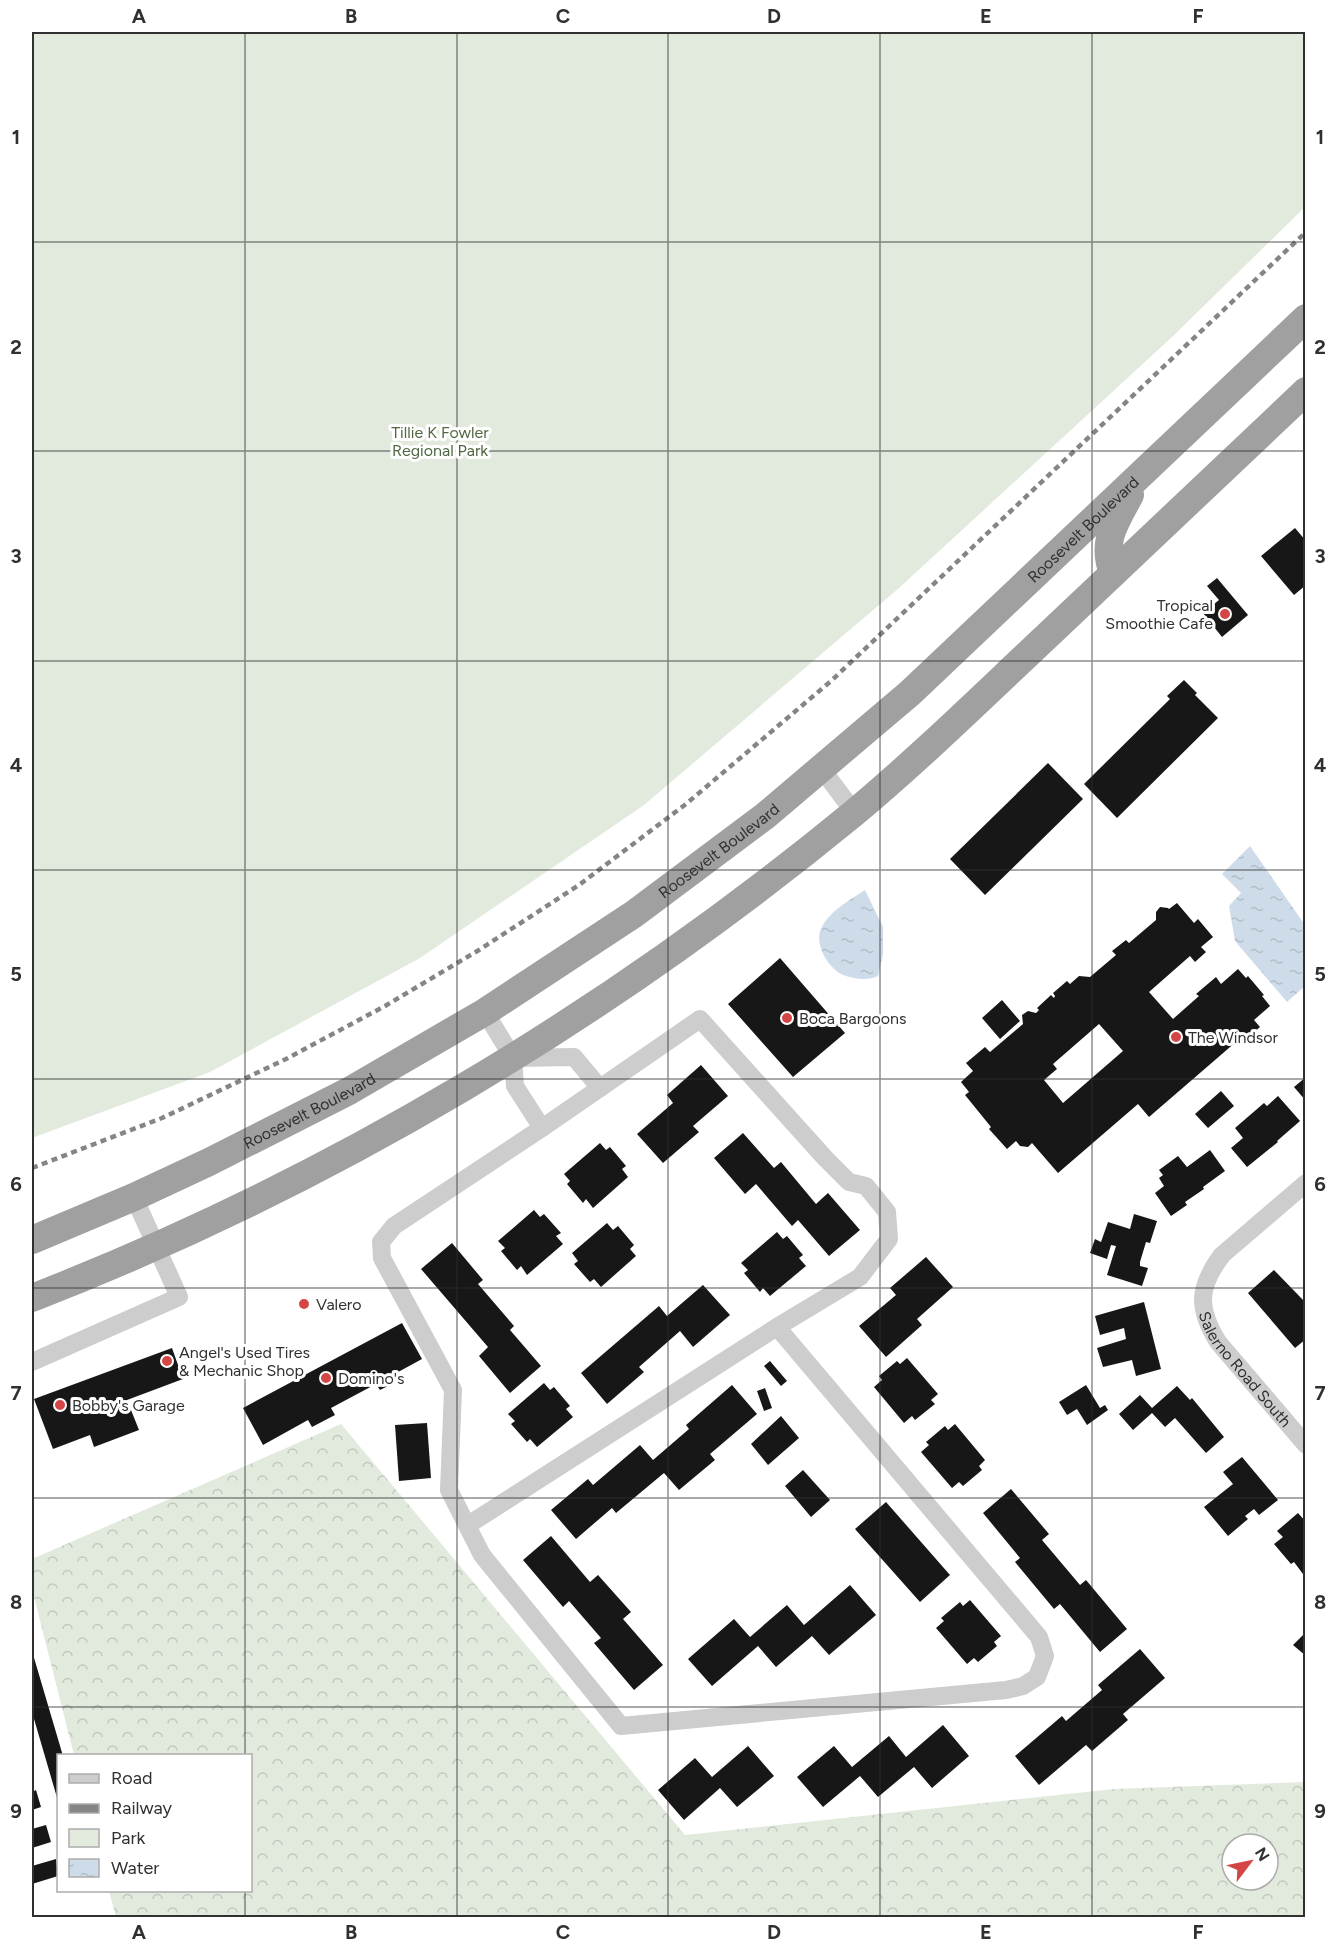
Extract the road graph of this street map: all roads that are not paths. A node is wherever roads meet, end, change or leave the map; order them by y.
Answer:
1 (1305, 318) edge
2 (1305, 391) edge
3 (1140, 474) junction
4 (1113, 573) junction
5 (821, 768) junction
6 (854, 812) junction
7 (484, 1012) junction
8 (513, 1058) junction
9 (600, 1088) junction
10 (542, 1128) junction
11 (1305, 1183) edge
12 (134, 1197) junction
13 (32, 1240) edge
14 (156, 1246) junction
15 (32, 1298) edge
16 (777, 1327) junction
17 (32, 1362) edge
18 (1305, 1445) edge
19 (468, 1525) junction

1 - 3 highway, Roosevelt Boulevard
2 - 4 highway
3 - 4 highway
3 - 5 highway, Roosevelt Boulevard
4 - 6 highway
5 - 6 street
5 - 7 highway, Roosevelt Boulevard
6 - 8 highway
7 - 8 street
7 - 12 highway, Roosevelt Boulevard
8 - 9 street
8 - 10 street
8 - 14 highway
9 - 10 street
9 - 16 street
10 - 19 street
11 - 18 street, Salerno Road South
12 - 13 highway, Roosevelt Boulevard
12 - 14 street
14 - 15 highway
14 - 17 street
16 - 19 street
16 - 19 street

